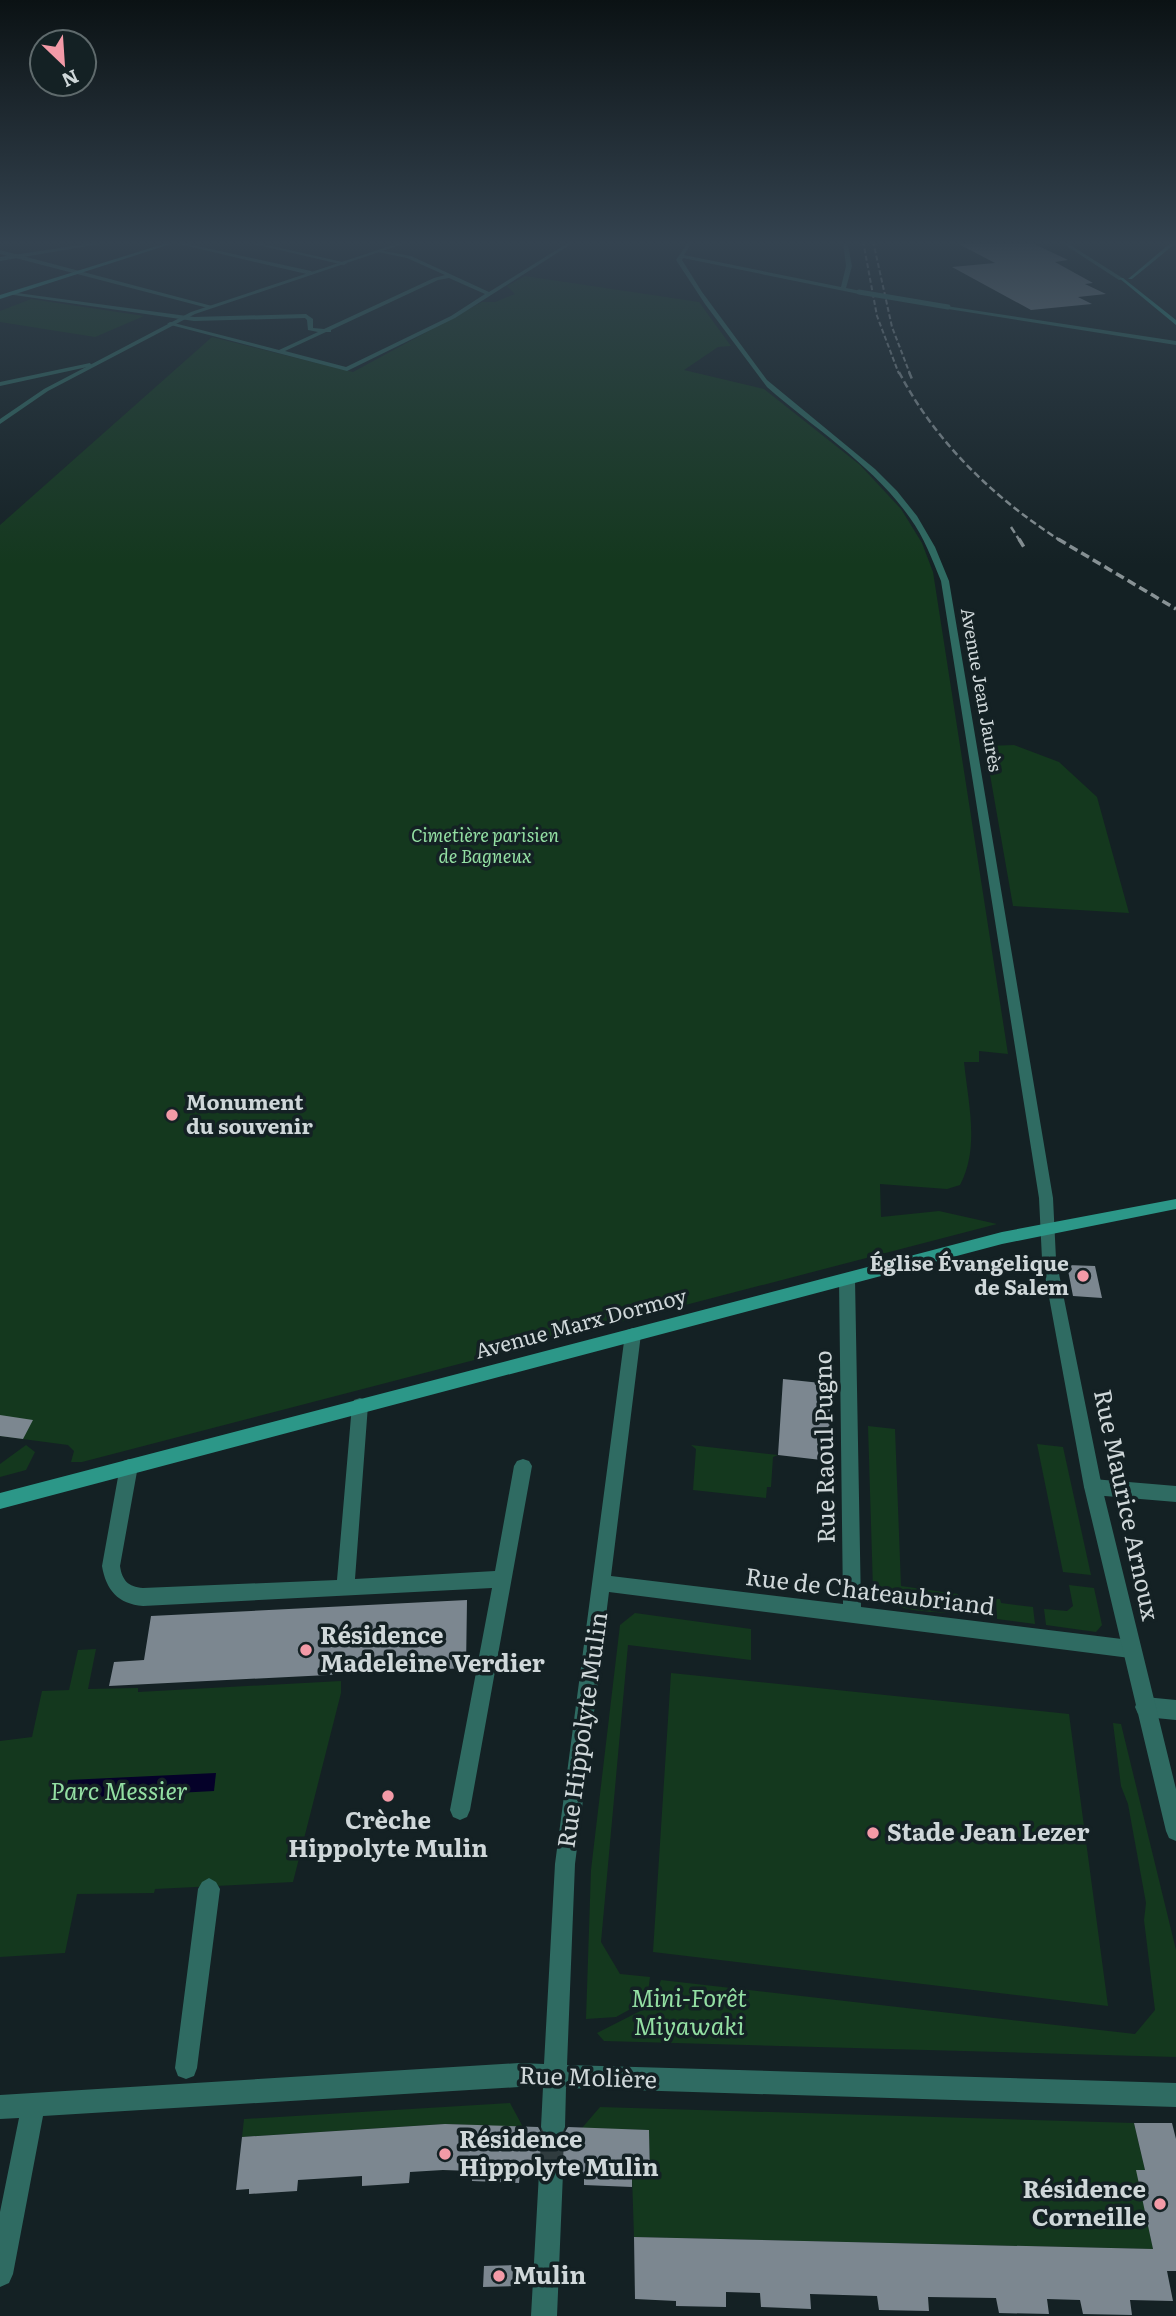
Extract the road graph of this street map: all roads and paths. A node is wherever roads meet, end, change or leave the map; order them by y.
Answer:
1 (121, 349) edge
2 (268, 349) edge
3 (286, 349) edge
4 (388, 349) edge
5 (740, 349) edge
6 (279, 352) junction
7 (90, 365) junction
8 (0, 384) edge
9 (0, 422) edge
10 (1176, 1204) edge
11 (1045, 1228) junction
12 (847, 1279) junction
13 (633, 1334) junction
14 (360, 1405) junction
15 (129, 1466) junction
16 (523, 1466) dead end
17 (1093, 1488) junction
18 (1176, 1494) edge
19 (0, 1501) edge
20 (501, 1579) junction
21 (603, 1583) junction
22 (345, 1588) junction
23 (852, 1615) junction
24 (1130, 1649) junction
25 (1145, 1707) junction
26 (1176, 1710) edge
27 (460, 1810) dead end
28 (1176, 1831) edge
29 (209, 1889) dead end
30 (187, 2068) dead end
31 (555, 2077) junction
32 (1176, 2095) edge
33 (33, 2105) junction
34 (0, 2107) edge
35 (553, 2127) tunnel mouth
36 (551, 2173) tunnel mouth
37 (0, 2274) edge
38 (544, 2316) edge

1 - 7 street
2 - 6 street
3 - 6 street
4 - 6 street
5 - 11 street, Avenue Jean Jaurès
7 - 8 street
7 - 9 street
10 - 11 main road, Avenue Marx Dormoy
11 - 12 main road, Avenue Marx Dormoy
11 - 17 street, Rue Maurice Arnoux
12 - 13 main road, Avenue Marx Dormoy
12 - 23 street, Rue Raoul Pugno
13 - 14 main road, Avenue Marx Dormoy
13 - 21 street, Rue Hippolyte Mulin
14 - 15 main road, Avenue Marx Dormoy
14 - 22 street
15 - 19 main road, Avenue Marx Dormoy
15 - 22 street
16 - 20 street
17 - 18 street
17 - 24 street, Rue Maurice Arnoux
20 - 22 street
20 - 27 street
21 - 23 street, Rue de Chateaubriand
21 - 31 street, Rue Hippolyte Mulin
23 - 24 street, Rue de Chateaubriand
24 - 25 street, Rue Maurice Arnoux
25 - 26 street
25 - 28 street, Rue Maurice Arnoux
29 - 30 street
31 - 32 street, Rue Molière
31 - 33 street, Rue Molière
31 - 35 street, Rue Hippolyte Mulin
33 - 34 street, Rue Molière
33 - 37 street
36 - 38 street

